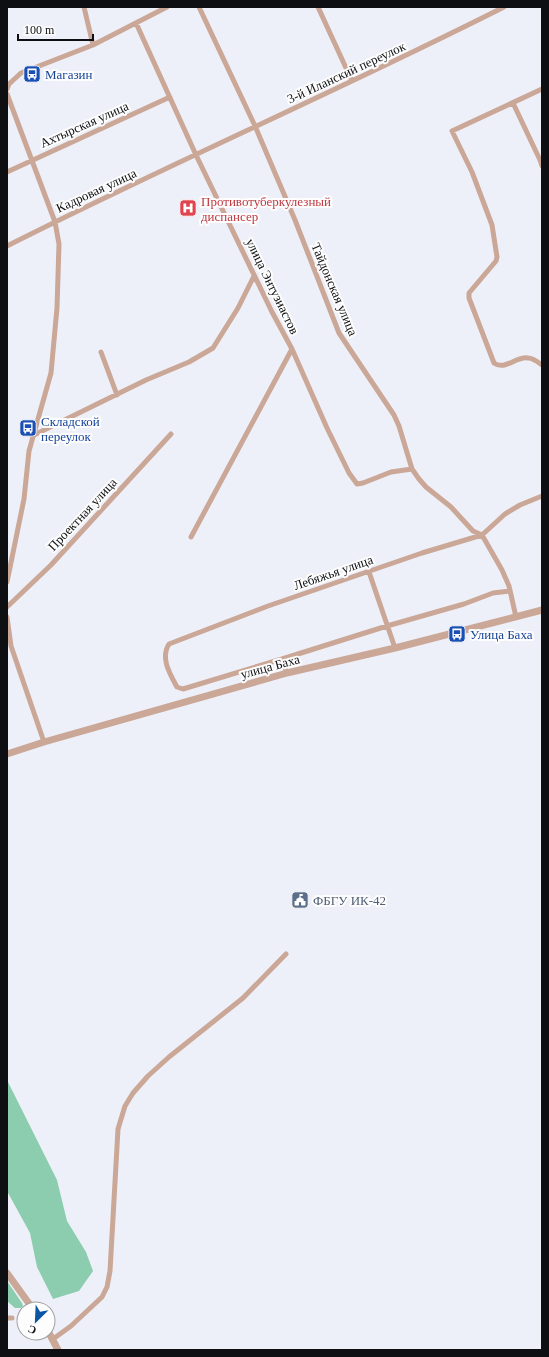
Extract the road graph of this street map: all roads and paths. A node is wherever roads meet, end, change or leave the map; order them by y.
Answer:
1 (84, 7) edge
2 (167, 7) edge
3 (199, 7) edge
4 (318, 7) edge
5 (504, 7) edge
6 (136, 23) junction
7 (93, 44) junction
8 (352, 81) junction
9 (8, 86) edge
10 (542, 89) edge
11 (7, 94) edge
12 (170, 97) junction
13 (513, 103) junction
14 (255, 126) junction
15 (196, 155) junction
16 (31, 160) junction
17 (542, 166) edge
18 (7, 172) edge
19 (55, 222) junction
20 (7, 246) edge
21 (254, 276) junction
22 (292, 349) junction
23 (101, 352) dead end
24 (542, 365) edge
25 (117, 395) junction
26 (171, 434) dead end
27 (32, 436) junction
28 (412, 469) junction
29 (542, 496) edge
30 (482, 535) junction
31 (191, 538) dead end
32 (369, 572) junction
33 (7, 582) edge
34 (510, 591) junction
35 (7, 607) edge
36 (542, 610) edge
37 (7, 617) edge
38 (516, 617) junction
39 (387, 626) junction
40 (395, 648) junction
41 (282, 659) junction
42 (287, 673) junction
43 (44, 742) junction
44 (7, 754) edge
45 (286, 954) dead end
46 (7, 1273) edge
47 (27, 1301) edge
48 (56, 1338) edge
49 (54, 1341) edge
50 (58, 1350) edge

1 - 7 street
2 - 6 street
3 - 14 street, Тайдонская улица
4 - 8 street
5 - 8 street, 3-й Иланский переулок
6 - 7 street
6 - 12 street, улица Энтузиастов
7 - 9 street
8 - 14 street, 3-й Иланский переулок
10 - 13 street
11 - 16 street
12 - 15 street, улица Энтузиастов
12 - 16 street, Ахтырская улица
13 - 17 street
13 - 24 street
14 - 15 street, 3-й Иланский переулок
14 - 28 street, Тайдонская улица
15 - 19 street, Кадровая улица
15 - 21 street, улица Энтузиастов
16 - 18 street, Ахтырская улица
16 - 19 street
19 - 20 street, Кадровая улица
19 - 27 street
21 - 22 street, улица Энтузиастов
21 - 25 street
22 - 28 street, улица Энтузиастов
22 - 31 street
23 - 25 street
25 - 27 street
26 - 35 street, Проектная улица
27 - 33 street
28 - 30 street, Тайдонская улица
29 - 30 street, Лебяжья улица
30 - 32 street, Лебяжья улица
30 - 34 street, Тайдонская улица
32 - 39 street
32 - 41 street, Лебяжья улица
34 - 38 street, Тайдонская улица
34 - 39 street
36 - 38 street, улица Баха
37 - 43 street
38 - 40 street, улица Баха
39 - 40 street
39 - 41 street
40 - 42 street, улица Баха
41 - 42 street
42 - 43 street, улица Баха
43 - 44 street, улица Баха
45 - 48 street
46 - 47 street
49 - 50 street

